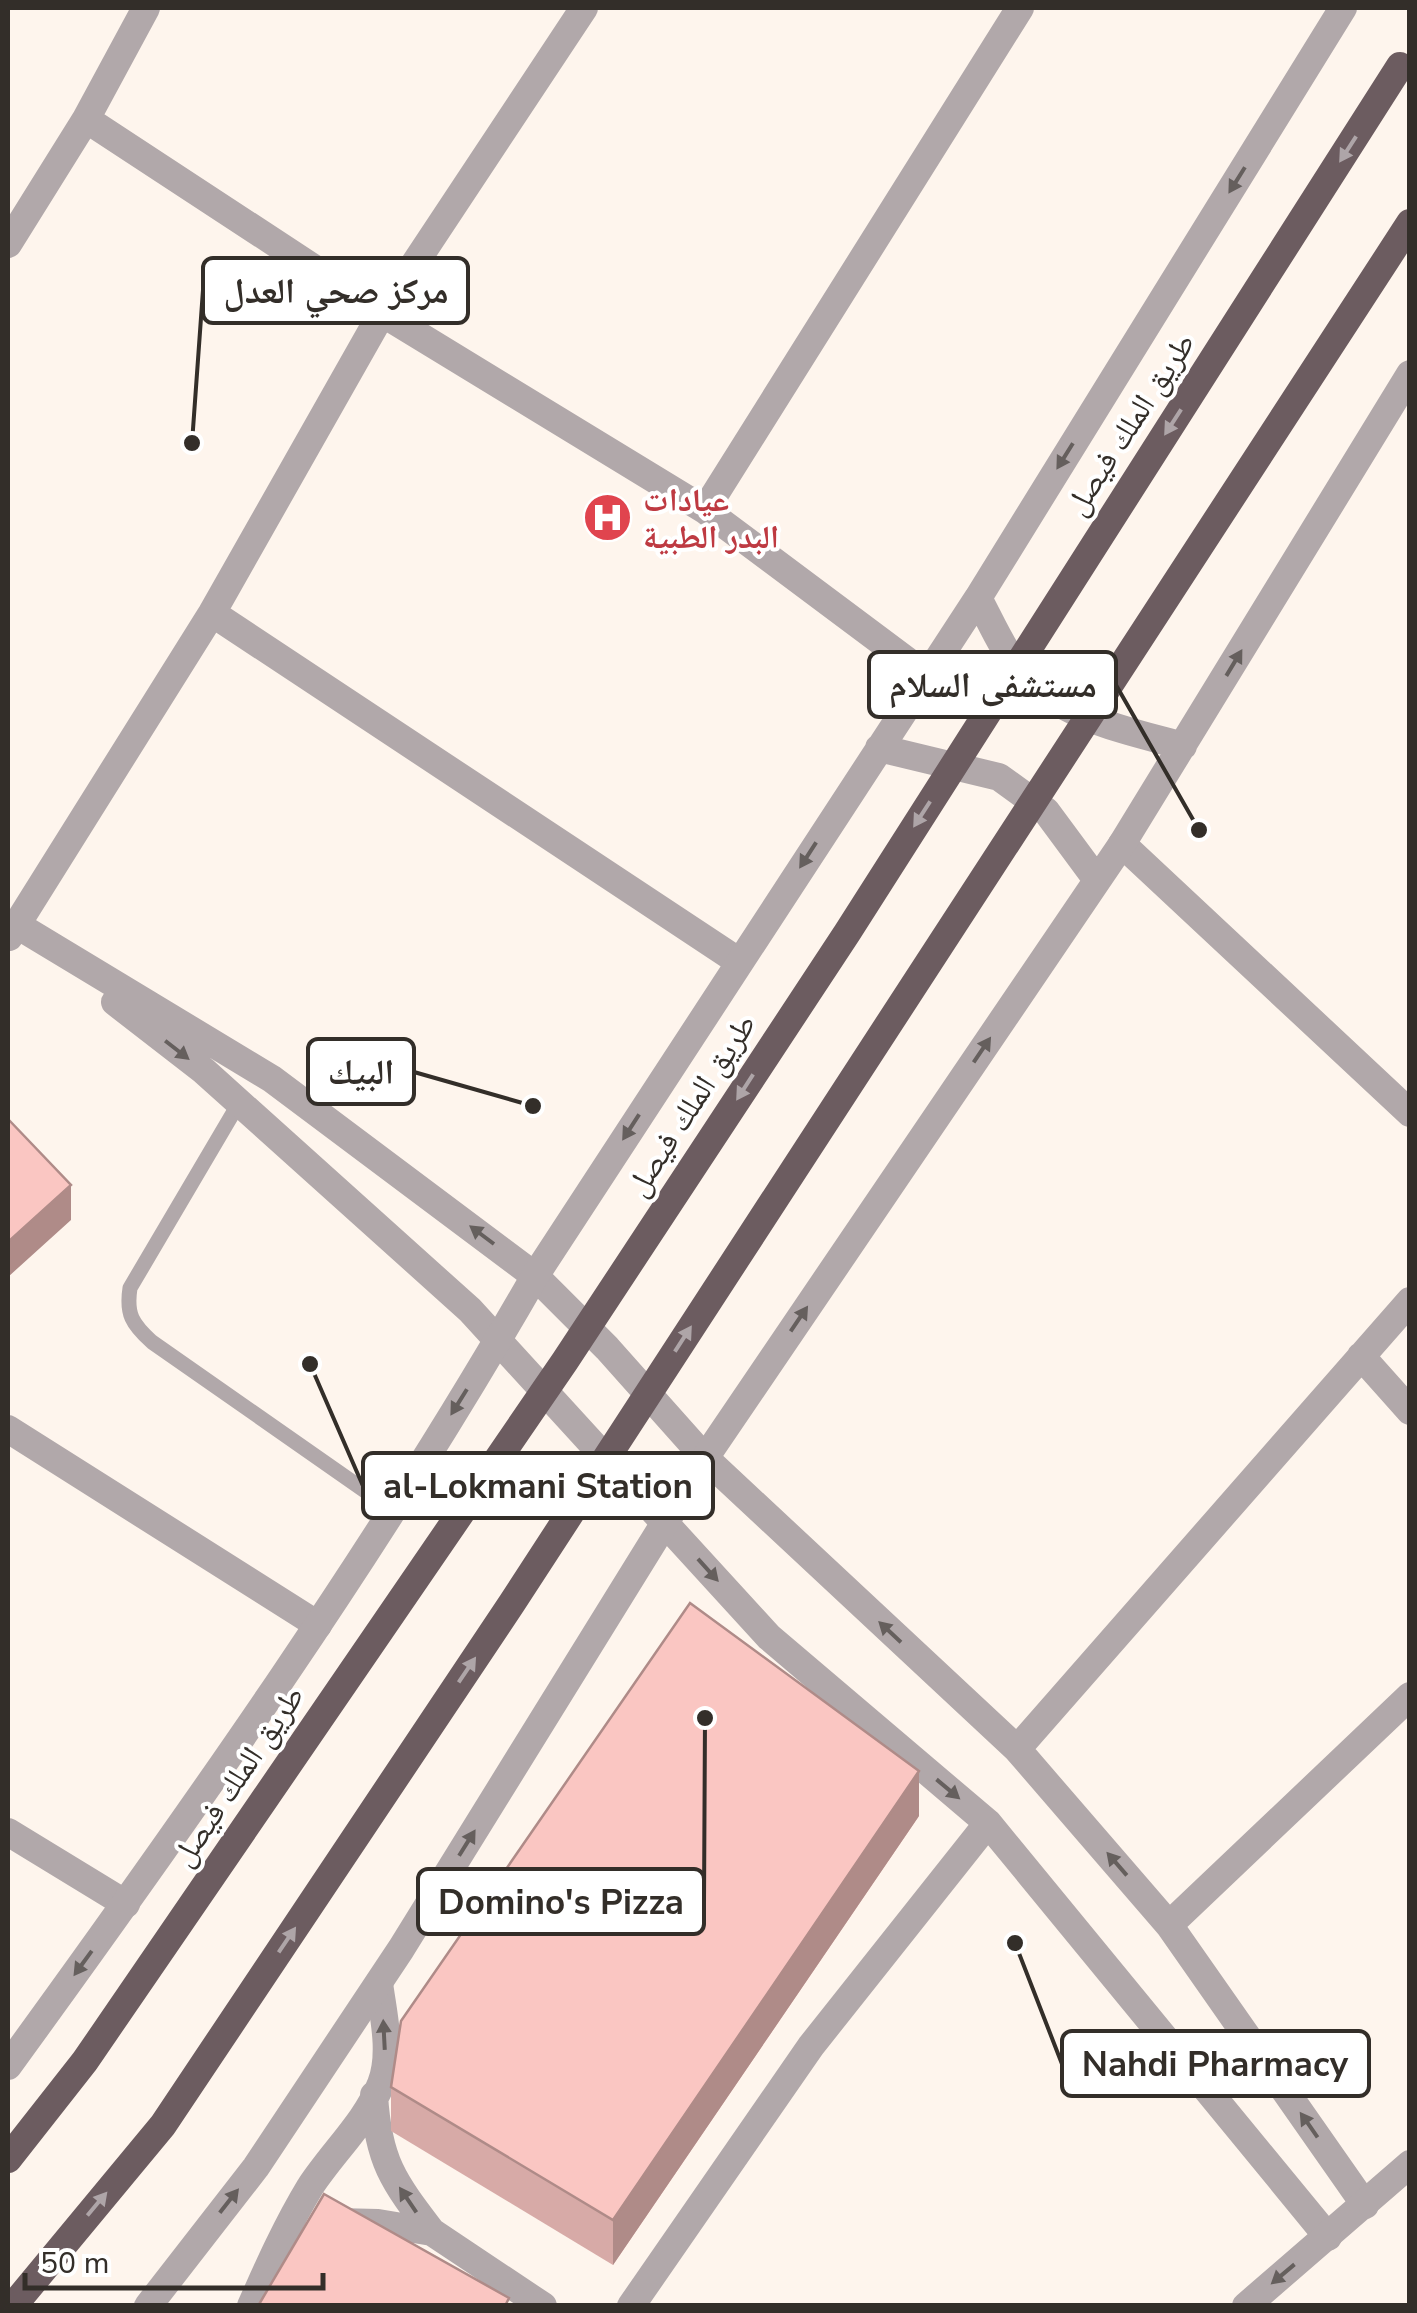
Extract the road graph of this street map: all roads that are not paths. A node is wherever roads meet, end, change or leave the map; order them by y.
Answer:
1 (146, 8) edge
2 (584, 8) edge
3 (1020, 8) edge
4 (1343, 8) edge
5 (1400, 66) dead end
6 (86, 119) junction
7 (1410, 223) edge
8 (8, 244) edge
9 (382, 313) junction
10 (1410, 374) edge
11 (705, 510) junction
12 (978, 598) junction
13 (212, 613) junction
14 (926, 675) junction
15 (1183, 746) junction
16 (878, 748) junction
17 (1122, 844) junction
18 (1097, 880) junction
19 (11, 928) edge
20 (738, 962) junction
21 (239, 1102) junction
22 (1410, 1112) edge
23 (535, 1276) junction
24 (1410, 1302) edge
25 (498, 1340) junction
26 (1361, 1356) junction
27 (1410, 1411) edge
28 (8, 1430) edge
29 (705, 1458) junction
30 (391, 1509) junction
31 (667, 1524) junction
32 (318, 1625) junction
33 (1410, 1696) edge
34 (1017, 1749) junction
35 (988, 1823) junction
36 (8, 1832) edge
37 (126, 1904) junction
38 (1169, 1925) junction
39 (379, 1983) junction
40 (8, 2066) edge
41 (374, 2095) junction
42 (8, 2159) edge
43 (1410, 2164) edge
44 (1366, 2205) junction
45 (432, 2232) junction
46 (1328, 2237) junction
47 (276, 2247) junction
48 (12, 2306) edge
49 (148, 2306) edge
50 (251, 2306) edge
51 (542, 2306) edge
52 (631, 2306) edge
53 (1246, 2306) edge

1 - 6 street
2 - 9 street
3 - 11 street
4 -> 12 street
5 -> 42 highway, طريق الملك فيصل, bridge
6 - 8 street
6 - 9 street
48 -> 7 highway, bridge
9 - 11 street
9 - 13 street
15 -> 10 street
11 - 14 street
12 - 14 street
12 - 15 street
13 - 19 street
13 - 20 street
14 - 16 street
15 - 17 street
16 - 18 street
16 -> 20 street
17 - 18 street
17 - 22 street
29 -> 18 street
19 -> 21 street
23 -> 19 street
20 -> 23 street
21 - 25 street
21 - 30 lane
23 - 25 street
23 - 29 street
24 - 26 street
25 -> 30 street
25 - 31 street
26 - 27 street
26 - 34 street
28 - 32 street
29 - 31 street
34 -> 29 street
30 - 32 street
31 -> 35 street
39 -> 31 street
32 - 37 street
33 - 38 street
38 -> 34 street
35 - 46 street
35 - 52 street
36 - 37 street
37 -> 40 street
44 -> 38 street
41 -> 39 street
49 -> 39 street
45 -> 41 street
41 - 47 street
43 - 44 street
44 - 46 street
45 - 47 street
45 - 51 street
46 -> 53 street
47 - 50 street

